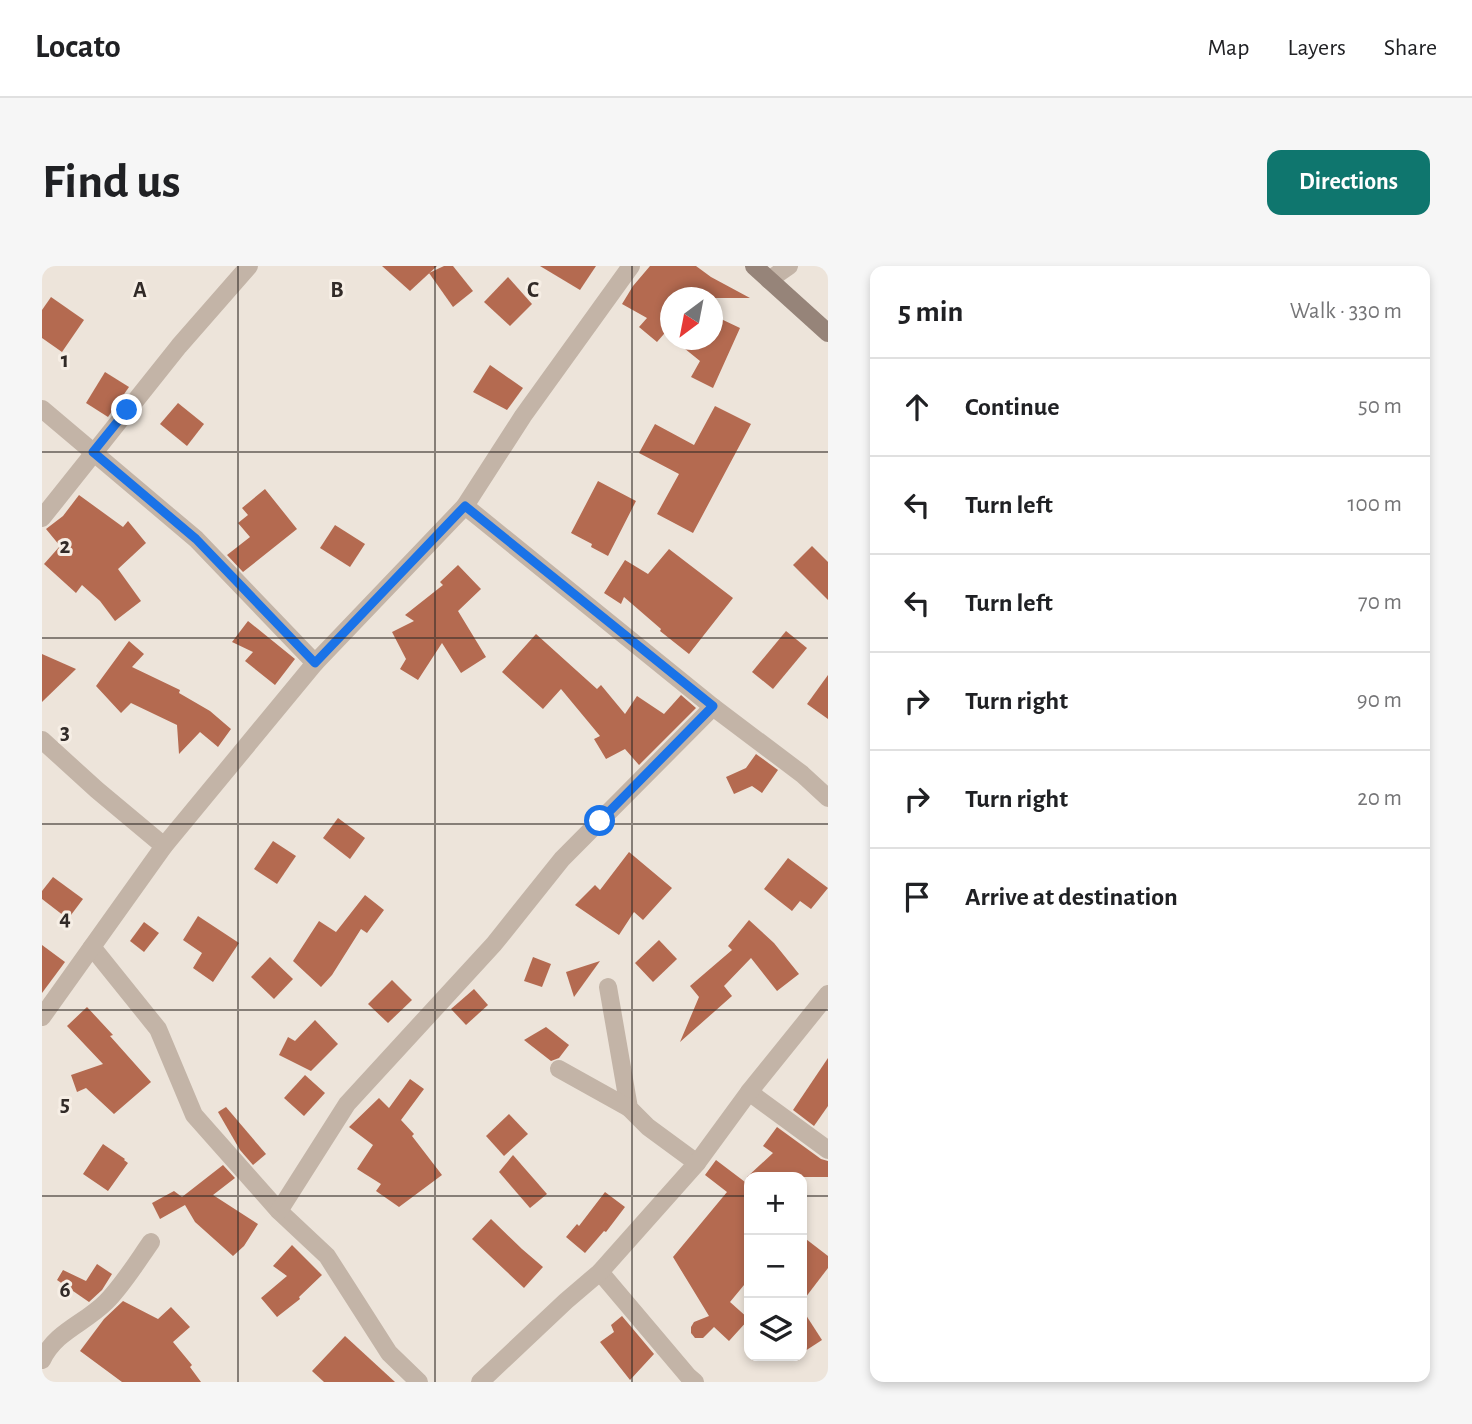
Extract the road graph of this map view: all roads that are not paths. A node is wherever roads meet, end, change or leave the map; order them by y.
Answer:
1 (248, 266) edge
2 (631, 266) edge
3 (754, 266) edge
4 (789, 266) edge
5 (769, 280) junction
6 (828, 333) edge
7 (42, 409) edge
8 (93, 452) junction
9 (465, 506) junction
10 (42, 518) edge
11 (315, 663) junction
12 (713, 706) junction
13 (42, 740) edge
14 (828, 798) edge
15 (164, 846) junction
16 (92, 947) junction
17 (608, 987) dead end
18 (828, 994) edge
19 (42, 1017) edge
20 (559, 1069) dead end
21 (749, 1092) junction
22 (629, 1108) junction
23 (828, 1150) edge
24 (696, 1163) junction
25 (279, 1211) junction
26 (151, 1241) dead end
27 (600, 1272) junction
28 (42, 1360) edge
29 (419, 1382) edge
30 (480, 1382) edge
31 (695, 1382) edge

1 - 8 street
2 - 9 street
3 - 5 street
4 - 5 street
5 - 6 street
7 - 8 street
8 - 10 street
8 - 11 street
9 - 11 street
9 - 12 street
11 - 15 street
12 - 14 street
12 - 25 street
13 - 15 street
15 - 16 street
16 - 19 street
16 - 25 street
17 - 22 street
18 - 21 street
20 - 22 street
21 - 23 street
21 - 24 street
22 - 24 street
24 - 27 street
25 - 29 street
26 - 28 street
27 - 30 street
27 - 31 street

